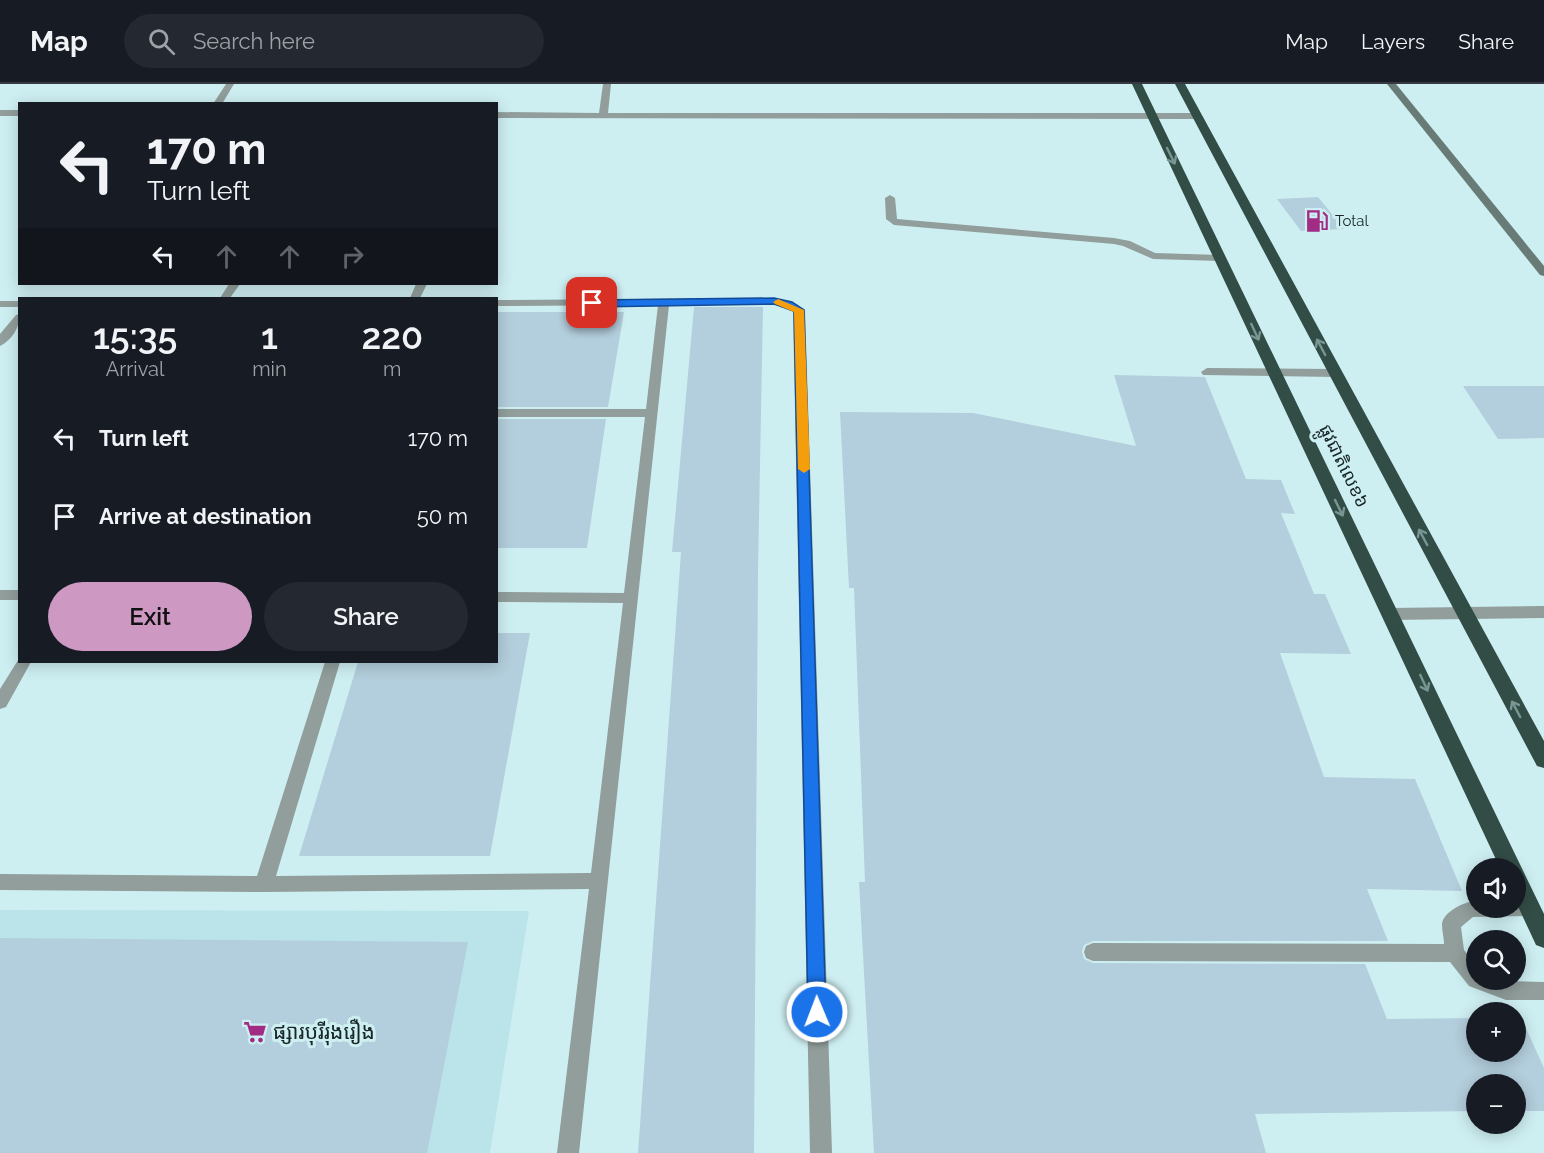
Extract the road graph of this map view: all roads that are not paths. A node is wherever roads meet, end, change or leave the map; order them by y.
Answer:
1 (230, 84) edge
2 (607, 84) edge
3 (1137, 84) edge
4 (1180, 84) edge
5 (1390, 84) edge
6 (218, 102) edge
7 (0, 113) edge
8 (18, 113) edge
9 (498, 115) edge
10 (1152, 115) junction
11 (603, 116) junction
12 (1197, 116) junction
13 (890, 198) dead end
14 (1220, 258) junction
15 (1544, 273) edge
16 (498, 303) edge
17 (664, 303) junction
18 (0, 304) edge
19 (18, 304) edge
20 (18, 320) edge
21 (0, 342) edge
22 (1207, 372) dead end
23 (1275, 373) junction
24 (1335, 373) junction
25 (498, 413) edge
26 (651, 413) junction
27 (0, 595) edge
28 (18, 595) edge
29 (498, 597) edge
30 (631, 598) junction
31 (1544, 612) edge
32 (1464, 613) junction
33 (1390, 614) junction
34 (22, 663) edge
35 (332, 663) edge
36 (0, 703) edge
37 (1544, 760) edge
38 (1506, 858) edge
39 (598, 881) junction
40 (0, 882) edge
41 (264, 884) junction
42 (1526, 900) edge
43 (1530, 908) junction
44 (1544, 938) edge
45 (1093, 952) dead end
46 (1455, 953) junction
47 (1466, 967) edge
48 (1504, 990) edge
49 (1544, 991) edge
50 (568, 1153) edge
51 (821, 1153) edge

1 - 6 street
2 - 11 street
3 - 10 highway, ផ្លូវជាតិលេខ៦
4 - 12 highway, ផ្លូវជាតិលេខ៦
5 - 15 street
7 - 8 street
9 - 11 street
10 - 11 street
10 - 12 street
10 -> 14 highway, ផ្លូវជាតិលេខ៦
24 -> 12 highway, ផ្លូវជាតិលេខ៦
13 - 14 street
14 -> 23 highway, ផ្លូវជាតិលេខ៦
16 - 17 street
17 - 26 street
17 - 51 street
18 - 19 street
20 - 21 street
22 - 23 street
23 - 24 street
23 -> 33 highway, ផ្លូវជាតិលេខ៦
32 -> 24 highway, ផ្លូវជាតិលេខ៦
25 - 26 street
26 - 30 street
27 - 28 street
29 - 30 street
30 - 39 street
31 - 32 street
32 - 33 street
37 -> 32 highway, ផ្លូវជាតិលេខ៦
33 -> 38 highway, ផ្លូវជាតិលេខ៦
34 - 36 street
35 - 41 street
39 - 41 street
39 - 50 street
40 - 41 street
42 - 43 highway
43 - 44 highway
43 - 46 street
45 - 46 street
46 - 47 street
48 - 49 street

